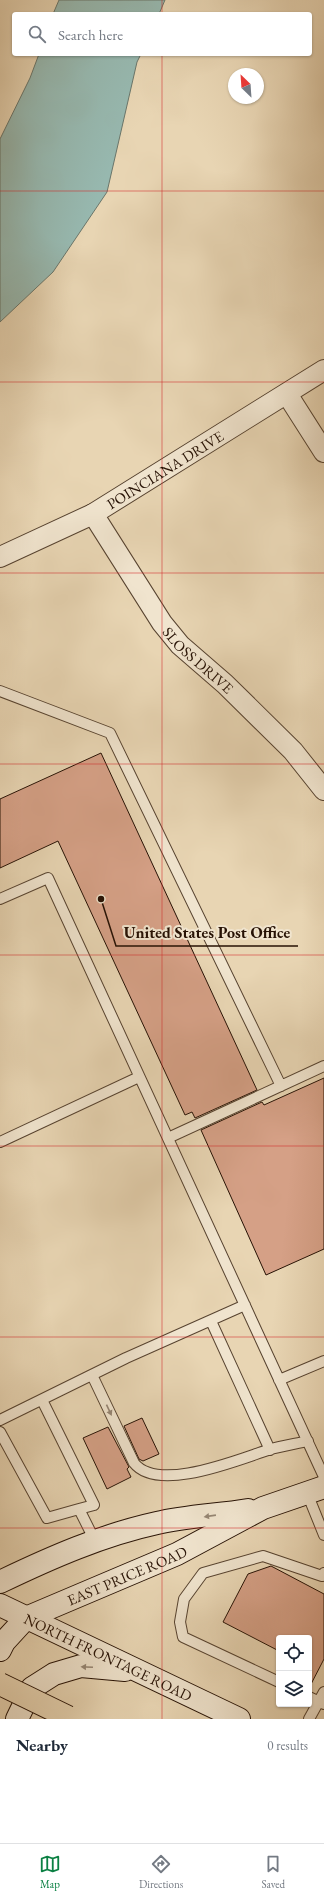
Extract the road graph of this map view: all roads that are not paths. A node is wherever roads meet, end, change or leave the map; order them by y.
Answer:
1 (324, 370) edge
2 (287, 394) junction
3 (324, 452) edge
4 (93, 514) junction
5 (0, 557) edge
6 (0, 691) edge
7 (324, 790) edge
8 (0, 899) edge
9 (324, 1066) edge
10 (140, 1077) junction
11 (281, 1086) junction
12 (168, 1138) junction
13 (0, 1142) edge
14 (245, 1305) junction
15 (211, 1320) junction
16 (324, 1361) edge
17 (92, 1375) junction
18 (280, 1380) junction
19 (42, 1400) junction
20 (0, 1420) edge
21 (0, 1432) edge
22 (308, 1441) junction
23 (270, 1450) junction
24 (319, 1455) edge
25 (324, 1477) edge
26 (316, 1490) edge
27 (263, 1508) junction
28 (79, 1509) junction
29 (324, 1535) edge
30 (88, 1543) junction
31 (0, 1565) edge
32 (324, 1573) edge
33 (0, 1582) edge
34 (0, 1605) edge
35 (26, 1618) junction
36 (0, 1650) edge
37 (140, 1671) junction
38 (276, 1681) edge
39 (0, 1684) edge
40 (324, 1692) edge
41 (317, 1701) edge
42 (68, 1717) dead end
43 (17, 1719) edge
44 (239, 1719) edge
45 (309, 1719) edge

1 - 2 street, POINCIANA DRIVE
2 - 3 street
2 - 4 street, POINCIANA DRIVE
4 - 5 street, POINCIANA DRIVE
4 - 7 street, SLOSS DRIVE
6 - 11 lane
8 - 10 lane
9 - 11 lane
10 - 12 lane
10 - 13 lane
11 - 12 lane
12 - 14 lane
14 - 15 lane
14 - 18 lane
15 - 17 lane
15 - 23 lane
16 - 18 lane
17 - 19 lane
17 -> 23 lane
18 - 22 lane
19 - 20 lane
19 - 28 lane
21 - 28 lane
22 - 23 lane
22 - 24 lane
24 - 25 lane
26 - 27 main road, EAST PRICE ROAD
26 - 29 lane
27 -> 30 main road, EAST PRICE ROAD
27 - 35 main road, EAST PRICE ROAD
28 - 30 lane
30 - 31 main road
30 - 33 main road, EAST PRICE ROAD
32 - 38 lane
34 - 35 main road, NORTH FRONTAGE ROAD
35 - 36 main road, EAST PRICE ROAD
35 - 37 main road, NORTH FRONTAGE ROAD
37 -> 43 main road
37 - 44 main road, NORTH FRONTAGE ROAD
39 - 42 highway, bridge
40 - 41 lane
41 - 45 lane

